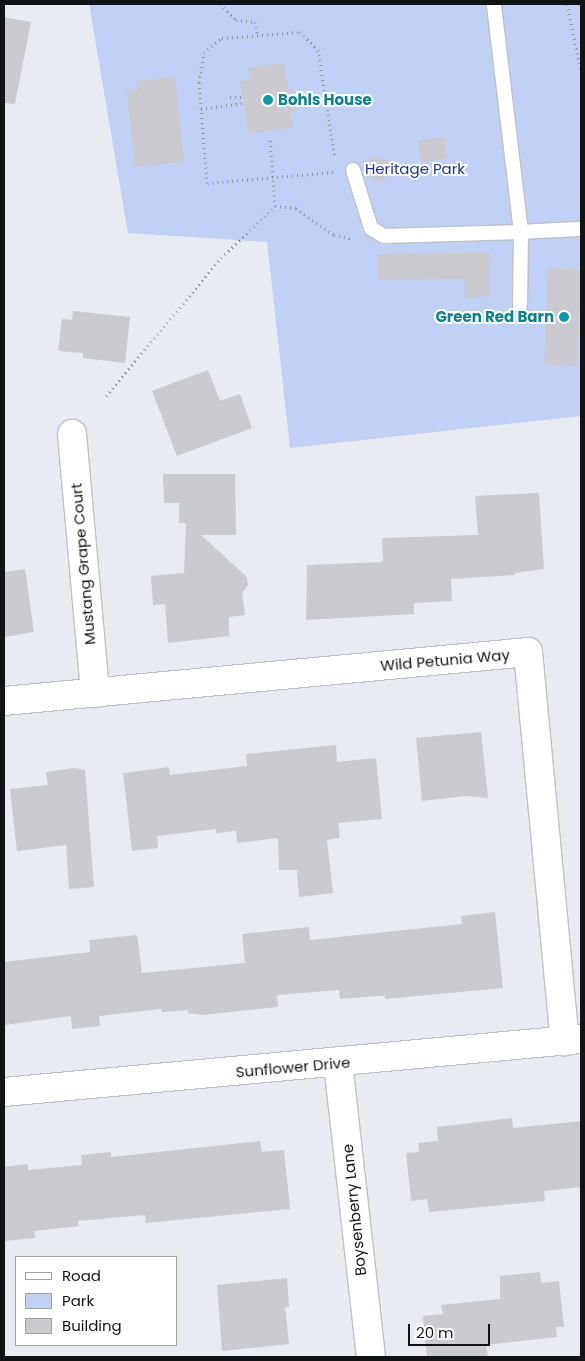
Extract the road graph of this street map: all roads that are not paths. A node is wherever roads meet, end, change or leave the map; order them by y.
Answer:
1 (494, 4) edge
2 (353, 170) dead end
3 (581, 230) edge
4 (521, 232) junction
5 (520, 305) dead end
6 (72, 434) dead end
7 (94, 693) junction
8 (4, 701) edge
9 (573, 1040) edge
10 (338, 1063) junction
11 (4, 1092) edge
12 (371, 1357) edge

1 - 4 lane
2 - 4 lane
3 - 4 lane
4 - 5 lane
6 - 7 street, Mustang Grape Court
7 - 8 street, Wild Petunia Way
7 - 9 street, Wild Petunia Way
9 - 10 street, Sunflower Drive
10 - 11 street, Sunflower Drive
10 - 12 street, Boysenberry Lane

